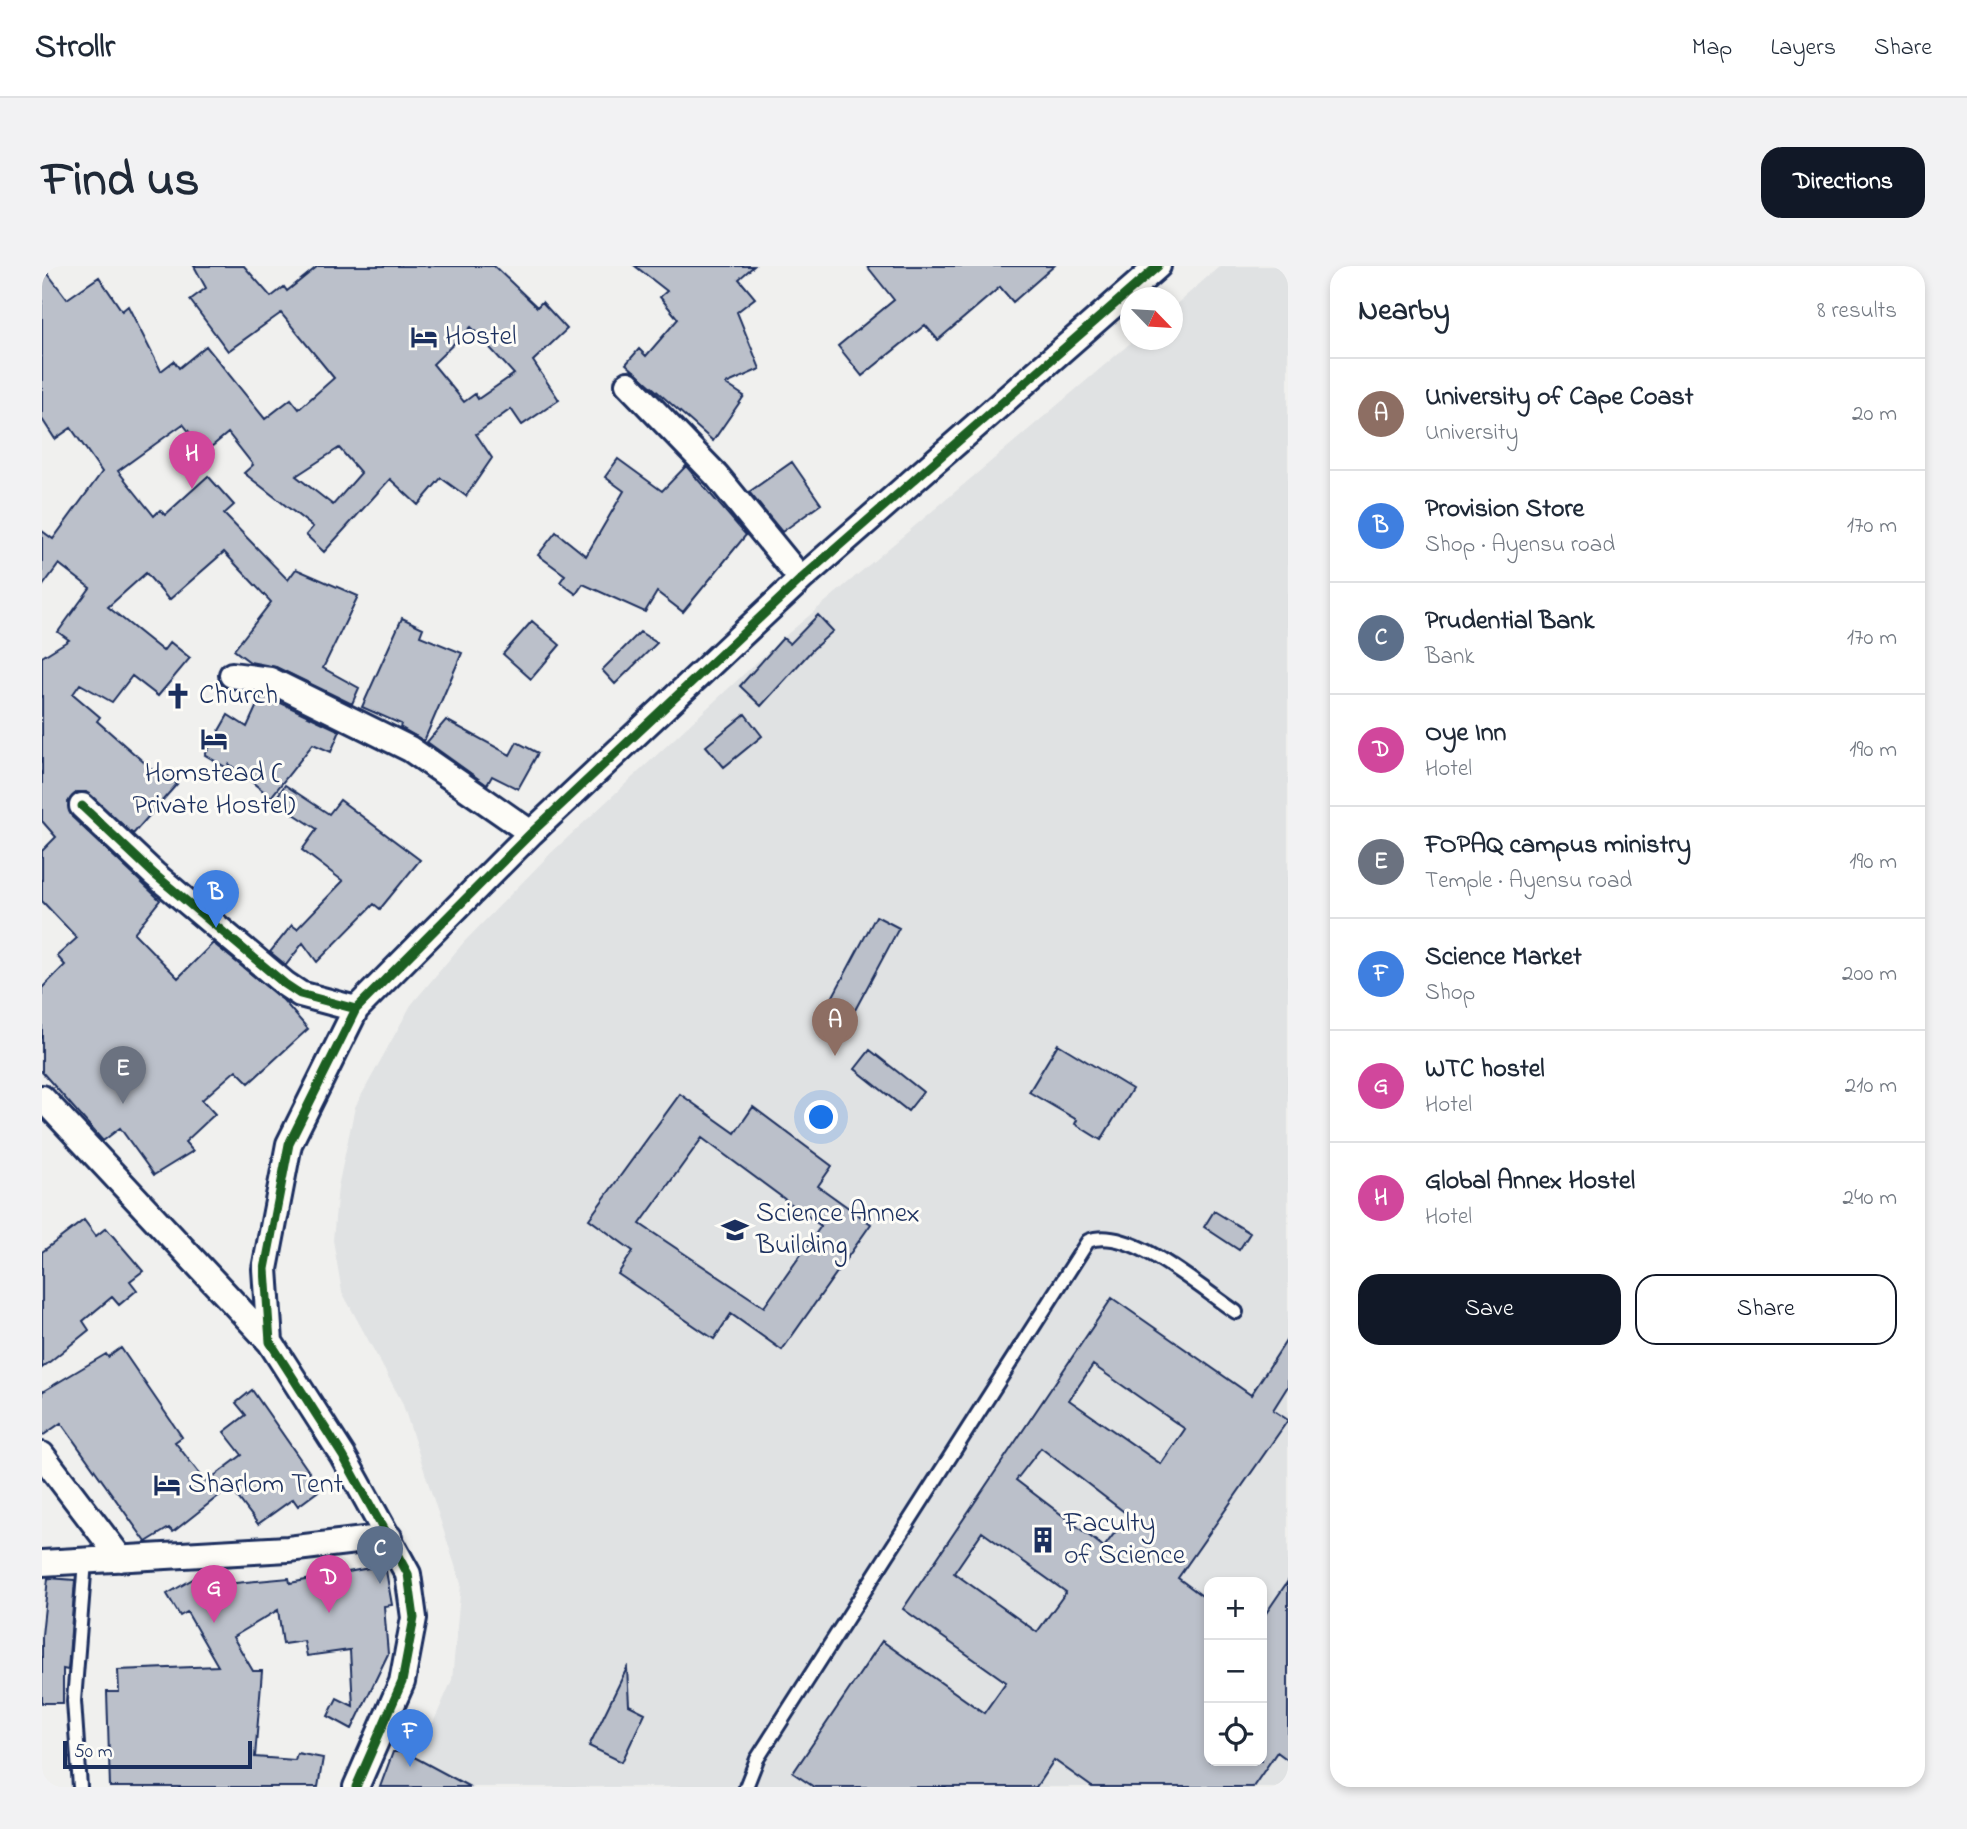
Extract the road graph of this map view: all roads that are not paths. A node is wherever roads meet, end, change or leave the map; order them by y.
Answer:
1 (1152, 268) edge
2 (628, 384) dead end
3 (801, 579) junction
4 (232, 675) dead end
5 (82, 806) dead end
6 (531, 833) junction
7 (356, 1009) junction
8 (42, 1098) edge
9 (1236, 1312) dead end
10 (270, 1342) junction
11 (42, 1455) edge
12 (389, 1536) junction
13 (121, 1559) junction
14 (85, 1562) junction
15 (42, 1563) edge
16 (80, 1787) edge
17 (356, 1787) edge
18 (746, 1787) edge

1 - 3 street
2 - 3 street
3 - 6 street
4 - 6 street
5 - 7 street
6 - 7 street
7 - 10 street
8 - 10 street
9 - 18 lane
10 - 12 street
11 - 13 street
12 - 13 street
12 - 17 street
13 - 14 street
14 - 15 street
14 - 16 lane

